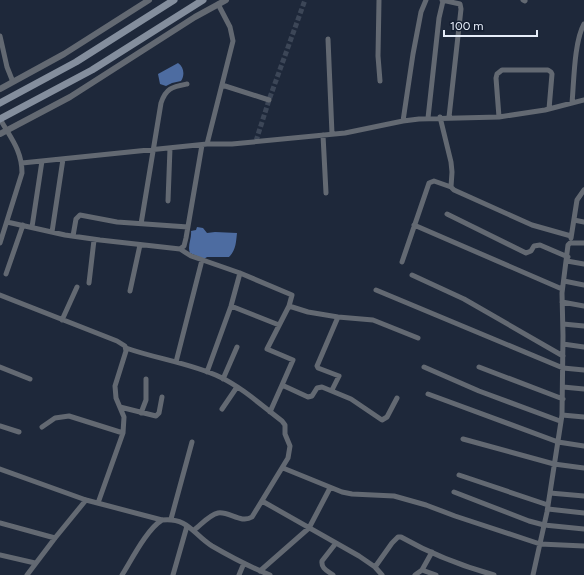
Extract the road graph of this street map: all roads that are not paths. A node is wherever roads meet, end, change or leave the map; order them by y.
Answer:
1 (149, 0) edge
2 (174, 0) edge
3 (203, 0) edge
4 (226, 0) edge
5 (379, 0) edge
6 (426, 0) edge
7 (442, 0) edge
8 (218, 4) junction
9 (584, 24) edge
10 (0, 36) edge
11 (328, 39) dead end
12 (13, 82) junction
13 (380, 82) dead end
14 (187, 84) dead end
15 (222, 85) junction
16 (0, 89) edge
17 (269, 100) dead end
18 (584, 100) edge
19 (0, 103) edge
20 (572, 103) junction
21 (549, 109) junction
22 (440, 117) junction
23 (448, 117) junction
24 (498, 117) junction
25 (428, 118) junction
26 (0, 119) edge
27 (403, 121) junction
28 (7, 130) junction
29 (0, 134) edge
30 (332, 134) junction
31 (323, 135) junction
32 (205, 144) junction
33 (170, 148) junction
34 (153, 150) junction
35 (63, 159) junction
36 (42, 161) junction
37 (22, 163) junction
38 (451, 187) junction
39 (584, 190) edge
40 (326, 193) dead end
41 (168, 201) dead end
42 (446, 214) dead end
43 (574, 220) junction
44 (7, 222) junction
45 (584, 222) edge
46 (141, 224) junction
47 (23, 225) junction
48 (414, 225) junction
49 (32, 227) junction
50 (188, 227) junction
51 (52, 232) junction
52 (73, 236) junction
53 (571, 236) junction
54 (94, 240) junction
55 (0, 243) edge
56 (570, 243) junction
57 (584, 244) edge
58 (140, 245) junction
59 (180, 249) junction
60 (567, 259) junction
61 (202, 260) junction
62 (402, 262) dead end
63 (584, 264) edge
64 (240, 273) junction
65 (6, 274) dead end
66 (412, 275) dead end
67 (564, 281) junction
68 (89, 283) dead end
69 (584, 285) edge
70 (77, 287) dead end
71 (562, 289) junction
72 (376, 290) dead end
73 (130, 291) dead end
74 (0, 295) edge
75 (562, 302) junction
76 (230, 306) junction
77 (289, 306) junction
78 (584, 306) edge
79 (338, 317) junction
80 (62, 320) junction
81 (563, 324) junction
82 (279, 326) junction
83 (584, 326) edge
84 (418, 338) dead end
85 (563, 344) junction
86 (237, 347) dead end
87 (584, 347) edge
88 (126, 348) junction
89 (563, 356) junction
90 (176, 362) junction
91 (0, 367) edge
92 (424, 367) dead end
93 (479, 367) dead end
94 (563, 368) junction
95 (584, 370) edge
96 (207, 372) junction
97 (30, 379) dead end
98 (146, 379) dead end
99 (223, 379) junction
100 (282, 385) junction
101 (563, 386) junction
102 (237, 387) junction
103 (584, 389) edge
104 (332, 390) junction
105 (428, 394) dead end
106 (162, 397) dead end
107 (397, 398) dead end
108 (563, 399) junction
109 (120, 407) junction
110 (222, 409) dead end
111 (270, 412) junction
112 (141, 413) junction
113 (562, 414) junction
114 (584, 417) edge
115 (560, 421) junction
116 (0, 426) edge
117 (42, 427) dead end
118 (19, 432) dead end
119 (123, 433) junction
120 (464, 439) dead end
121 (192, 442) dead end
122 (558, 442) junction
123 (584, 446) edge
124 (554, 464) junction
125 (283, 468) junction
126 (584, 468) edge
127 (0, 469) edge
128 (459, 475) dead end
129 (330, 488) junction
130 (454, 492) dead end
131 (550, 492) junction
132 (584, 496) edge
133 (86, 500) junction
134 (262, 501) junction
135 (98, 503) junction
136 (548, 507) junction
137 (584, 513) edge
138 (171, 519) junction
139 (162, 520) junction
140 (0, 523) edge
141 (544, 525) junction
142 (187, 526) junction
143 (309, 528) junction
144 (584, 529) edge
145 (194, 530) junction
146 (55, 538) junction
147 (336, 543) junction
148 (540, 544) junction
149 (584, 546) edge
150 (432, 552) junction
151 (0, 555) edge
152 (35, 563) junction
153 (244, 563) junction
154 (375, 567) junction
155 (422, 570) junction
156 (260, 571) junction
157 (27, 575) edge
158 (122, 575) edge
159 (173, 575) edge
160 (239, 575) edge
161 (270, 575) edge
162 (333, 575) edge
163 (382, 575) edge
164 (415, 575) edge
165 (436, 575) edge
166 (494, 575) edge
167 (533, 575) edge

1 - 12 street
2 - 19 main road
3 - 26 main road
4 - 8 street
5 - 13 street
6 - 27 street
7 - 23 street
7 - 25 street
8 - 15 street
8 - 28 street
9 - 20 street
10 - 12 street
11 - 30 street
12 - 16 street
14 - 34 street
15 - 17 street
15 - 32 street
18 - 20 street
20 - 21 street
21 - 24 street
21 - 24 street
22 - 23 street
22 - 25 street
22 - 38 street
23 - 24 street
25 - 27 street
26 - 28 street
27 - 30 street
28 - 29 street
28 - 37 street
30 - 31 street
31 - 32 street
31 - 40 street
32 - 33 street
32 - 50 street
33 - 34 street
33 - 41 street
34 - 35 street
34 - 46 street
35 - 36 street
35 - 51 street
36 - 37 street
36 - 49 street
37 - 44 street
38 - 48 street
38 - 53 street
39 - 43 street
42 - 60 street
43 - 45 street
43 - 53 street
44 - 47 street
44 - 55 street
46 - 50 street
46 - 52 street
47 - 49 street
47 - 65 street
48 - 62 street
48 - 71 street
49 - 51 street
50 - 59 street
51 - 52 street
52 - 54 street
53 - 56 street
54 - 58 street
54 - 68 street
56 - 57 street
56 - 60 street
58 - 59 street
58 - 73 street
59 - 61 street
60 - 63 street
60 - 67 street
61 - 64 street
61 - 90 street
64 - 76 street
64 - 77 street
66 - 89 street
67 - 69 street
67 - 71 street
70 - 80 street
71 - 75 street
72 - 94 street
74 - 80 street
75 - 78 street
75 - 81 street
76 - 82 street
76 - 96 street
77 - 79 street
77 - 82 street
79 - 84 street
79 - 104 street
80 - 88 street
81 - 83 street
81 - 85 street
82 - 100 street
85 - 87 street
85 - 89 street
86 - 99 street
88 - 90 street
88 - 109 street
89 - 94 street
90 - 96 street
91 - 97 street
92 - 115 street
93 - 108 street
94 - 95 street
94 - 101 street
96 - 99 street
98 - 112 street
99 - 102 street
100 - 104 street
100 - 111 street
101 - 103 street
101 - 108 street
102 - 110 street
102 - 111 street
104 - 107 street
105 - 122 street
106 - 112 street
108 - 113 street
109 - 112 street
109 - 119 street
111 - 125 street
113 - 114 street
113 - 115 street
115 - 122 street
116 - 118 street
117 - 119 street
119 - 135 street
120 - 124 street
121 - 138 street
122 - 123 street
122 - 124 street
124 - 126 street
124 - 131 street
125 - 129 street
125 - 134 street
127 - 133 street
128 - 136 street
129 - 143 street
129 - 148 street
130 - 141 street
131 - 132 street
131 - 136 street
133 - 135 street
133 - 146 street
134 - 143 street
134 - 145 street
135 - 139 street
136 - 137 street
136 - 141 street
138 - 139 street
138 - 142 street
139 - 158 street
140 - 146 street
141 - 144 street
141 - 148 street
142 - 145 street
142 - 159 street
143 - 147 street
143 - 156 street
145 - 153 street
146 - 152 street
147 - 154 street
147 - 162 street
148 - 149 street
148 - 167 street
150 - 154 street
150 - 155 street
150 - 166 street
151 - 152 street
152 - 157 street
153 - 156 street
153 - 160 street
154 - 163 street
155 - 164 street
155 - 165 street
156 - 161 street

